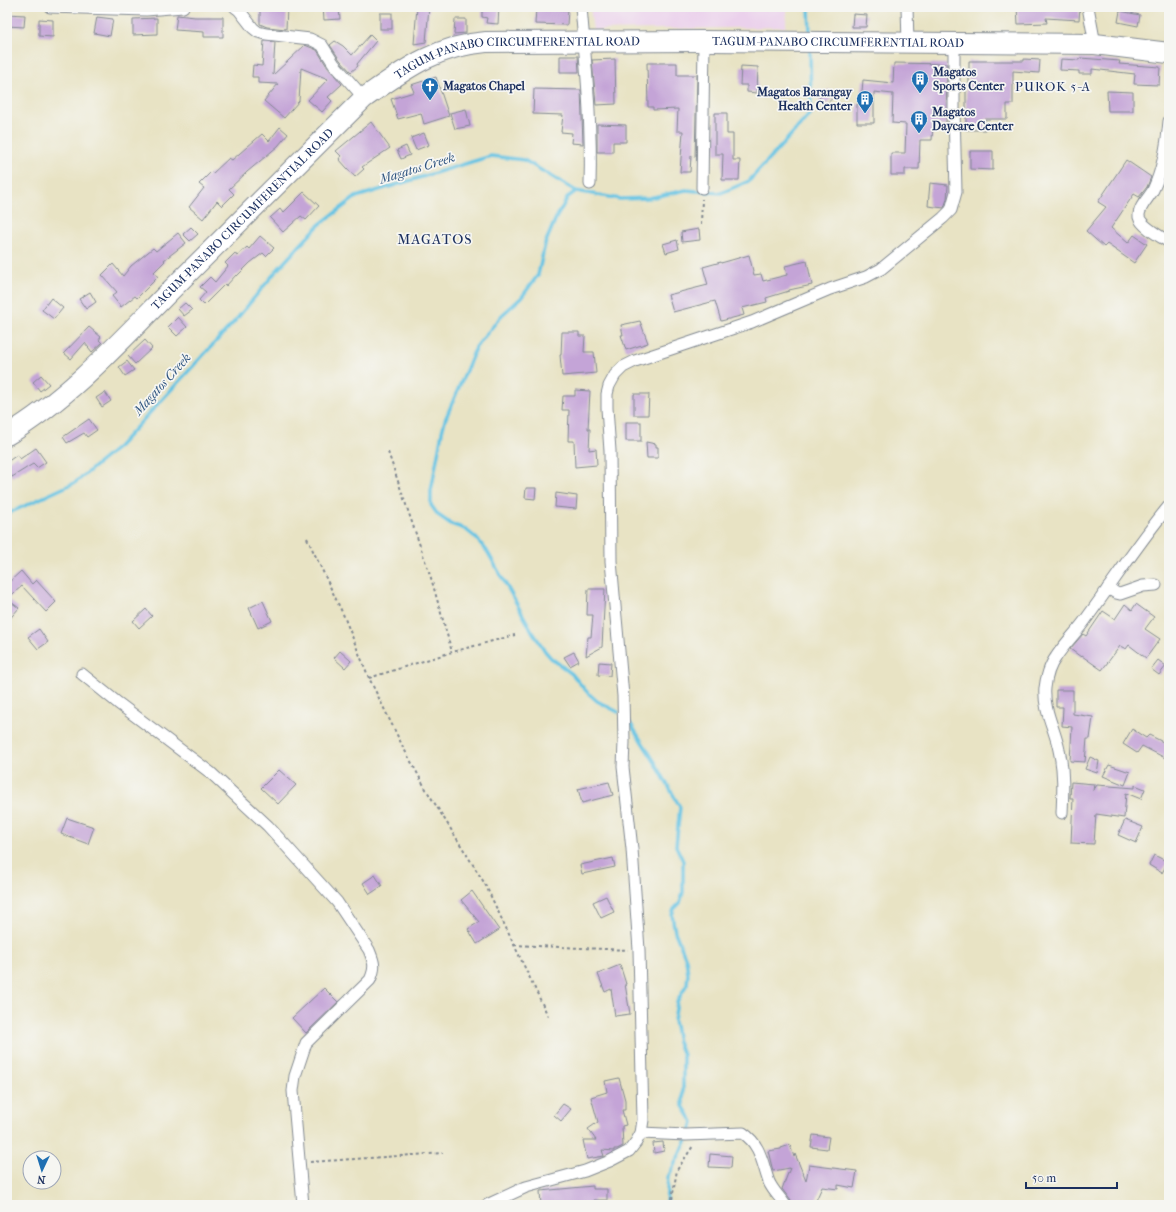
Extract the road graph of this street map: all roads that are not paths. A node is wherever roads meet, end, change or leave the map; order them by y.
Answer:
1 (50, 7) edge
2 (183, 7) edge
3 (235, 7) edge
4 (580, 7) edge
5 (616, 7) edge
6 (650, 7) edge
7 (907, 7) edge
8 (1088, 7) edge
9 (704, 41) junction
10 (584, 42) junction
11 (908, 43) junction
12 (954, 43) junction
13 (1095, 44) junction
14 (1169, 54) edge
15 (364, 98) junction
16 (1169, 121) edge
17 (1168, 140) edge
18 (590, 184) dead end
19 (702, 188) dead end
20 (1169, 242) edge
21 (7, 435) edge
22 (1169, 506) edge
23 (1156, 585) dead end
24 (1108, 588) junction
25 (82, 674) dead end
26 (1062, 813) dead end
27 (641, 1133) junction
28 (303, 1205) edge
29 (487, 1205) edge
30 (786, 1205) edge

1 - 2 street
3 - 15 street
4 - 10 street
5 - 6 lane
7 - 11 street
8 - 13 street
9 - 10 highway, TAGUM-PANABO CIRCUMFERENTIAL ROAD
9 - 11 highway, TAGUM-PANABO CIRCUMFERENTIAL ROAD
9 - 19 street
10 - 15 highway, TAGUM-PANABO CIRCUMFERENTIAL ROAD
10 - 18 street
11 - 12 highway, TAGUM-PANABO CIRCUMFERENTIAL ROAD
12 - 13 highway, TAGUM-PANABO CIRCUMFERENTIAL ROAD
12 - 27 street
13 - 14 highway, TAGUM-PANABO CIRCUMFERENTIAL ROAD
15 - 21 highway, TAGUM-PANABO CIRCUMFERENTIAL ROAD
16 - 17 street
17 - 20 street
22 - 24 street
23 - 24 street
24 - 26 street
25 - 28 street
27 - 29 street
27 - 30 street

